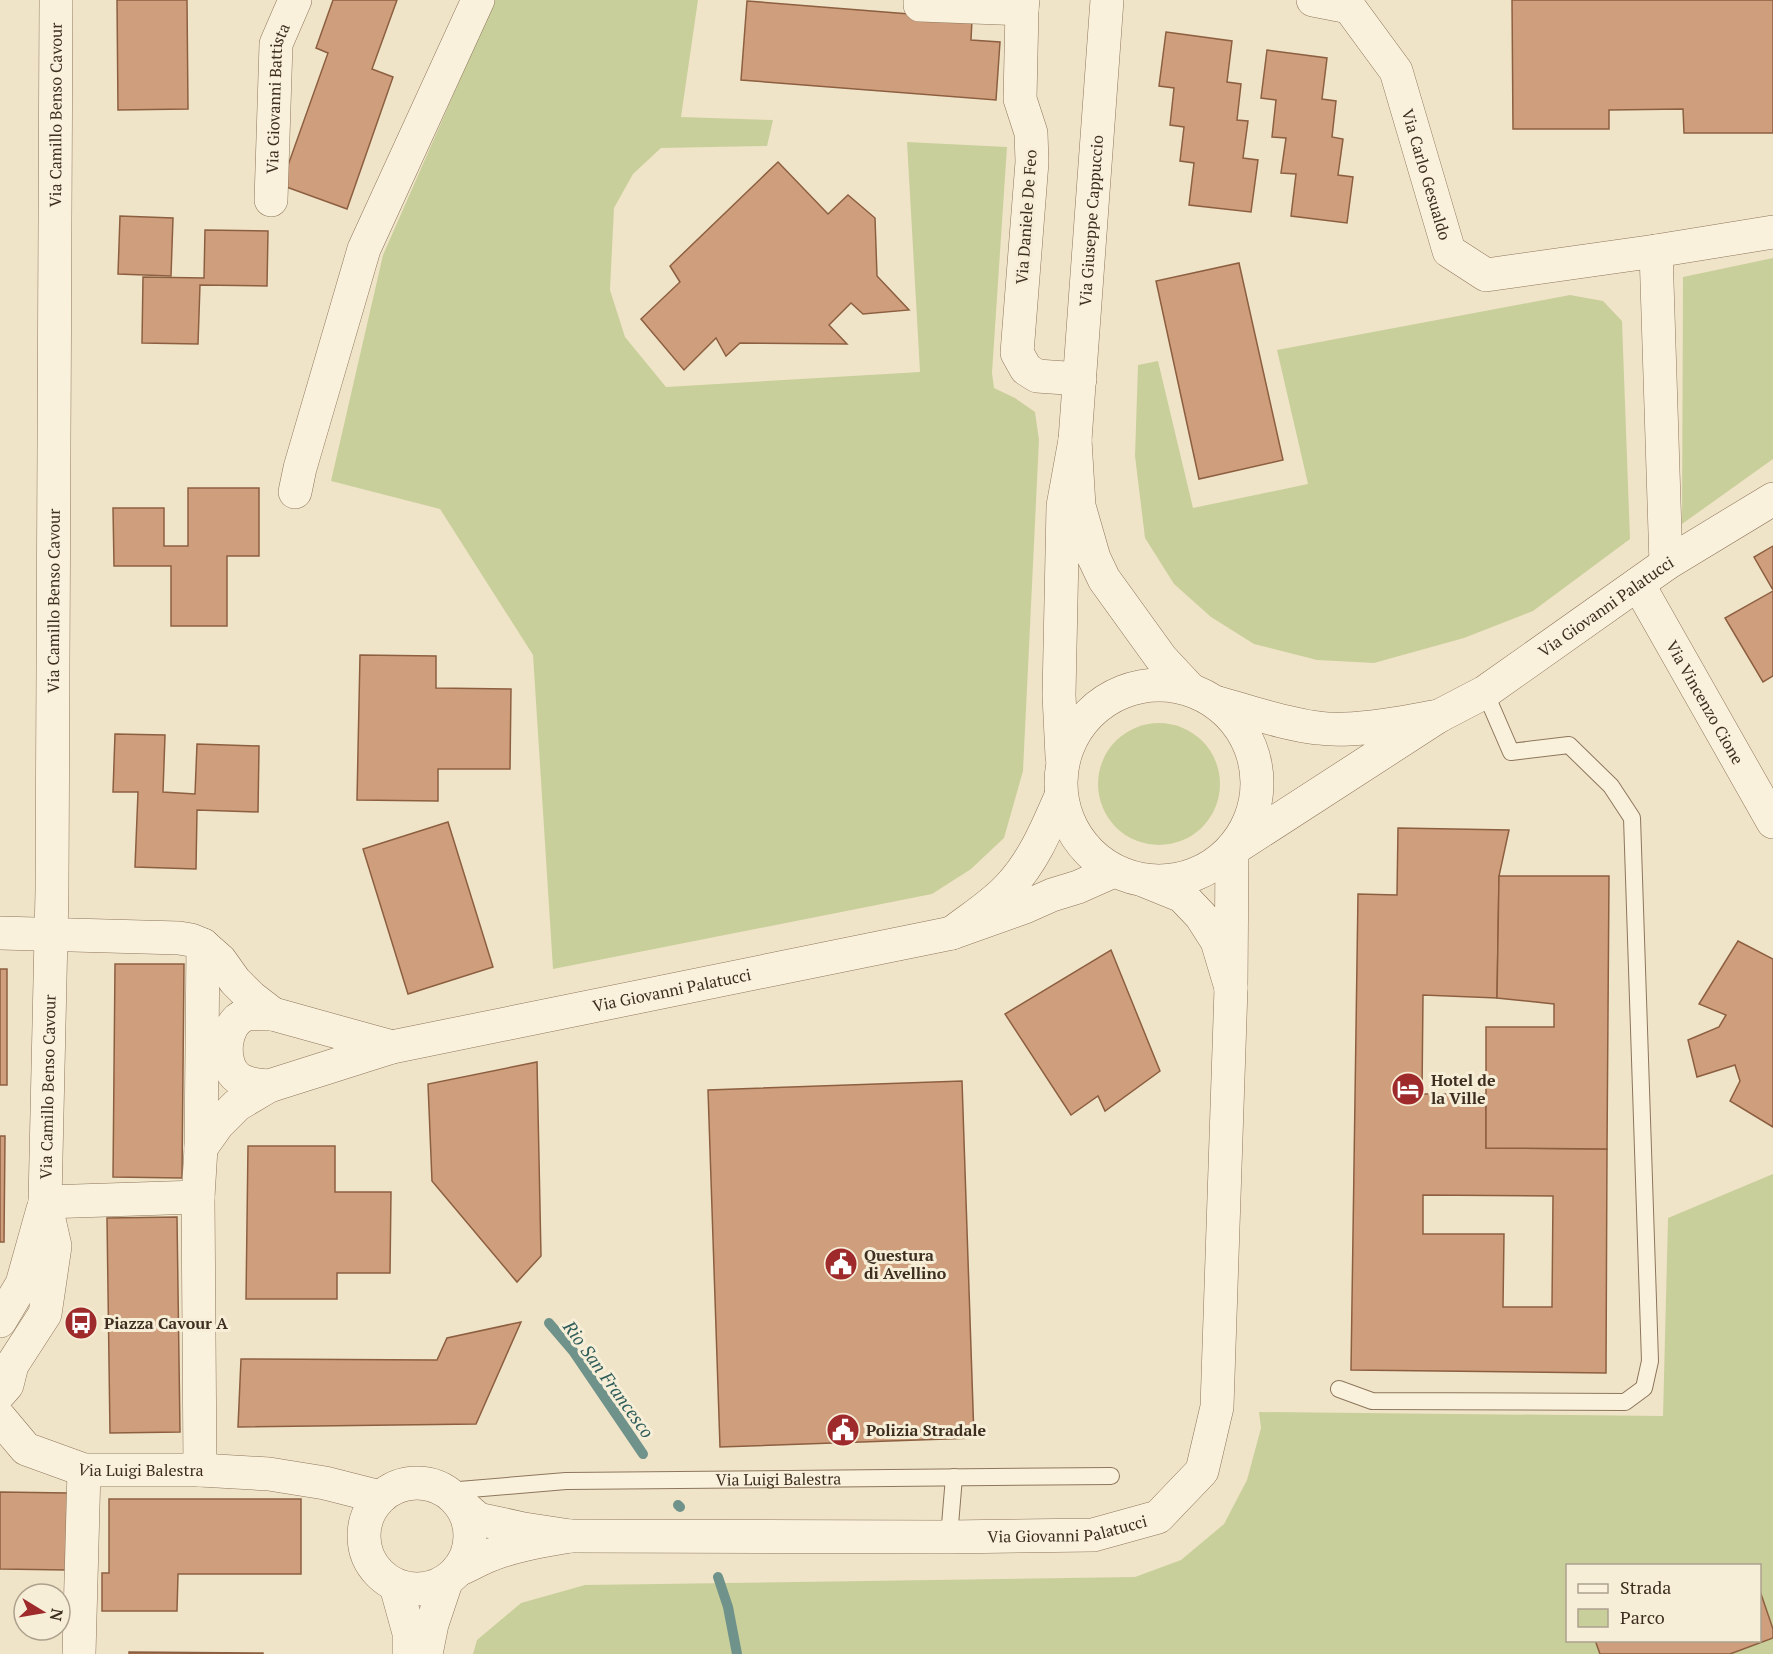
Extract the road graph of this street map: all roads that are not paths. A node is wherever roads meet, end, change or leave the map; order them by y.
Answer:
1 (56, 0) edge
2 (295, 0) edge
3 (478, 0) edge
4 (920, 0) edge
5 (1107, 0) edge
6 (1313, 0) edge
7 (1023, 4) edge
8 (271, 200) dead end
9 (1773, 232) edge
10 (1656, 252) junction
11 (1080, 379) junction
12 (1075, 440) junction
13 (295, 492) dead end
14 (1773, 499) edge
15 (1666, 564) junction
16 (1638, 584) junction
17 (1189, 688) junction
18 (1485, 692) junction
19 (1218, 703) junction
20 (1439, 717) junction
21 (1062, 764) junction
22 (1061, 796) junction
23 (1773, 822) edge
24 (1232, 850) junction
25 (1130, 876) junction
26 (0, 933) edge
27 (952, 933) junction
28 (50, 934) junction
29 (203, 945) junction
30 (1232, 988) junction
31 (273, 1014) junction
32 (392, 1047) junction
33 (269, 1086) junction
34 (201, 1148) junction
35 (198, 1197) junction
36 (45, 1202) junction
37 (0, 1321) edge
38 (4, 1368) edge
39 (1339, 1389) dead end
40 (0, 1418) edge
41 (84, 1470) junction
42 (200, 1470) junction
43 (1111, 1476) dead end
44 (954, 1477) junction
45 (380, 1497) junction
46 (453, 1497) junction
47 (570, 1536) junction
48 (949, 1538) junction
49 (452, 1576) junction
50 (396, 1586) junction
51 (79, 1654) edge
52 (409, 1654) edge
53 (426, 1654) edge

1 - 28 street, Via Camillo Benso Cavour
2 - 8 street, Via Giovanni Battista
3 - 13 street
4 - 7 street, Via Daniele De Feo
5 - 11 street, Via Giuseppe Cappuccio
6 - 10 street, Via Carlo Gesualdo
7 - 11 street, Via Daniele De Feo
9 - 10 street, Via Carlo Gesualdo
10 - 15 street
11 - 12 street, Via Giuseppe Cappuccio
12 - 17 street, Via Giuseppe Cappuccio
12 - 21 street, Via Giuseppe Cappuccio
14 - 15 street, Via Giovanni Palatucci
15 - 16 street, Via Giovanni Palatucci
16 - 18 street, Via Giovanni Palatucci
16 - 23 street, Via Vincenzo Cione
17 - 19 street
17 - 21 street
18 - 20 street, Via Giovanni Palatucci
18 - 39 lane
19 - 20 street, Via Giovanni Palatucci
19 - 24 street
20 - 24 street, Via Giovanni Palatucci
21 - 22 street
22 - 25 street
22 - 27 street, Via Giovanni Palatucci
24 - 25 street
24 - 30 street, Via Giovanni Palatucci
25 - 27 street, Via Giovanni Palatucci
25 - 30 street, Via Giovanni Palatucci
26 - 28 street
27 - 32 street, Via Giovanni Palatucci
28 - 29 street
28 - 36 street, Via Camillo Benso Cavour
29 - 31 street, Via Giovanni Palatucci
29 - 34 street
30 - 48 street, Via Giovanni Palatucci
31 - 32 street, Via Giovanni Palatucci
31 - 33 street, Via Giovanni Palatucci
32 - 33 street, Via Giovanni Palatucci
33 - 34 street, Via Giovanni Palatucci
34 - 35 street
35 - 36 street
35 - 42 street
36 - 37 street
36 - 38 street
40 - 41 street
41 - 42 street, Via Luigi Balestra
41 - 51 street, Via Luigi Balestra
42 - 45 street, Via Luigi Balestra
43 - 44 lane, Via Luigi Balestra
44 - 46 lane, Via Luigi Balestra
44 - 48 lane
45 - 46 street
45 - 50 street
46 - 47 street, Via Giovanni Palatucci
46 - 49 street
47 - 48 street, Via Giovanni Palatucci
47 - 49 street, Via Giovanni Palatucci
49 - 50 street
49 - 53 street
50 - 52 street

